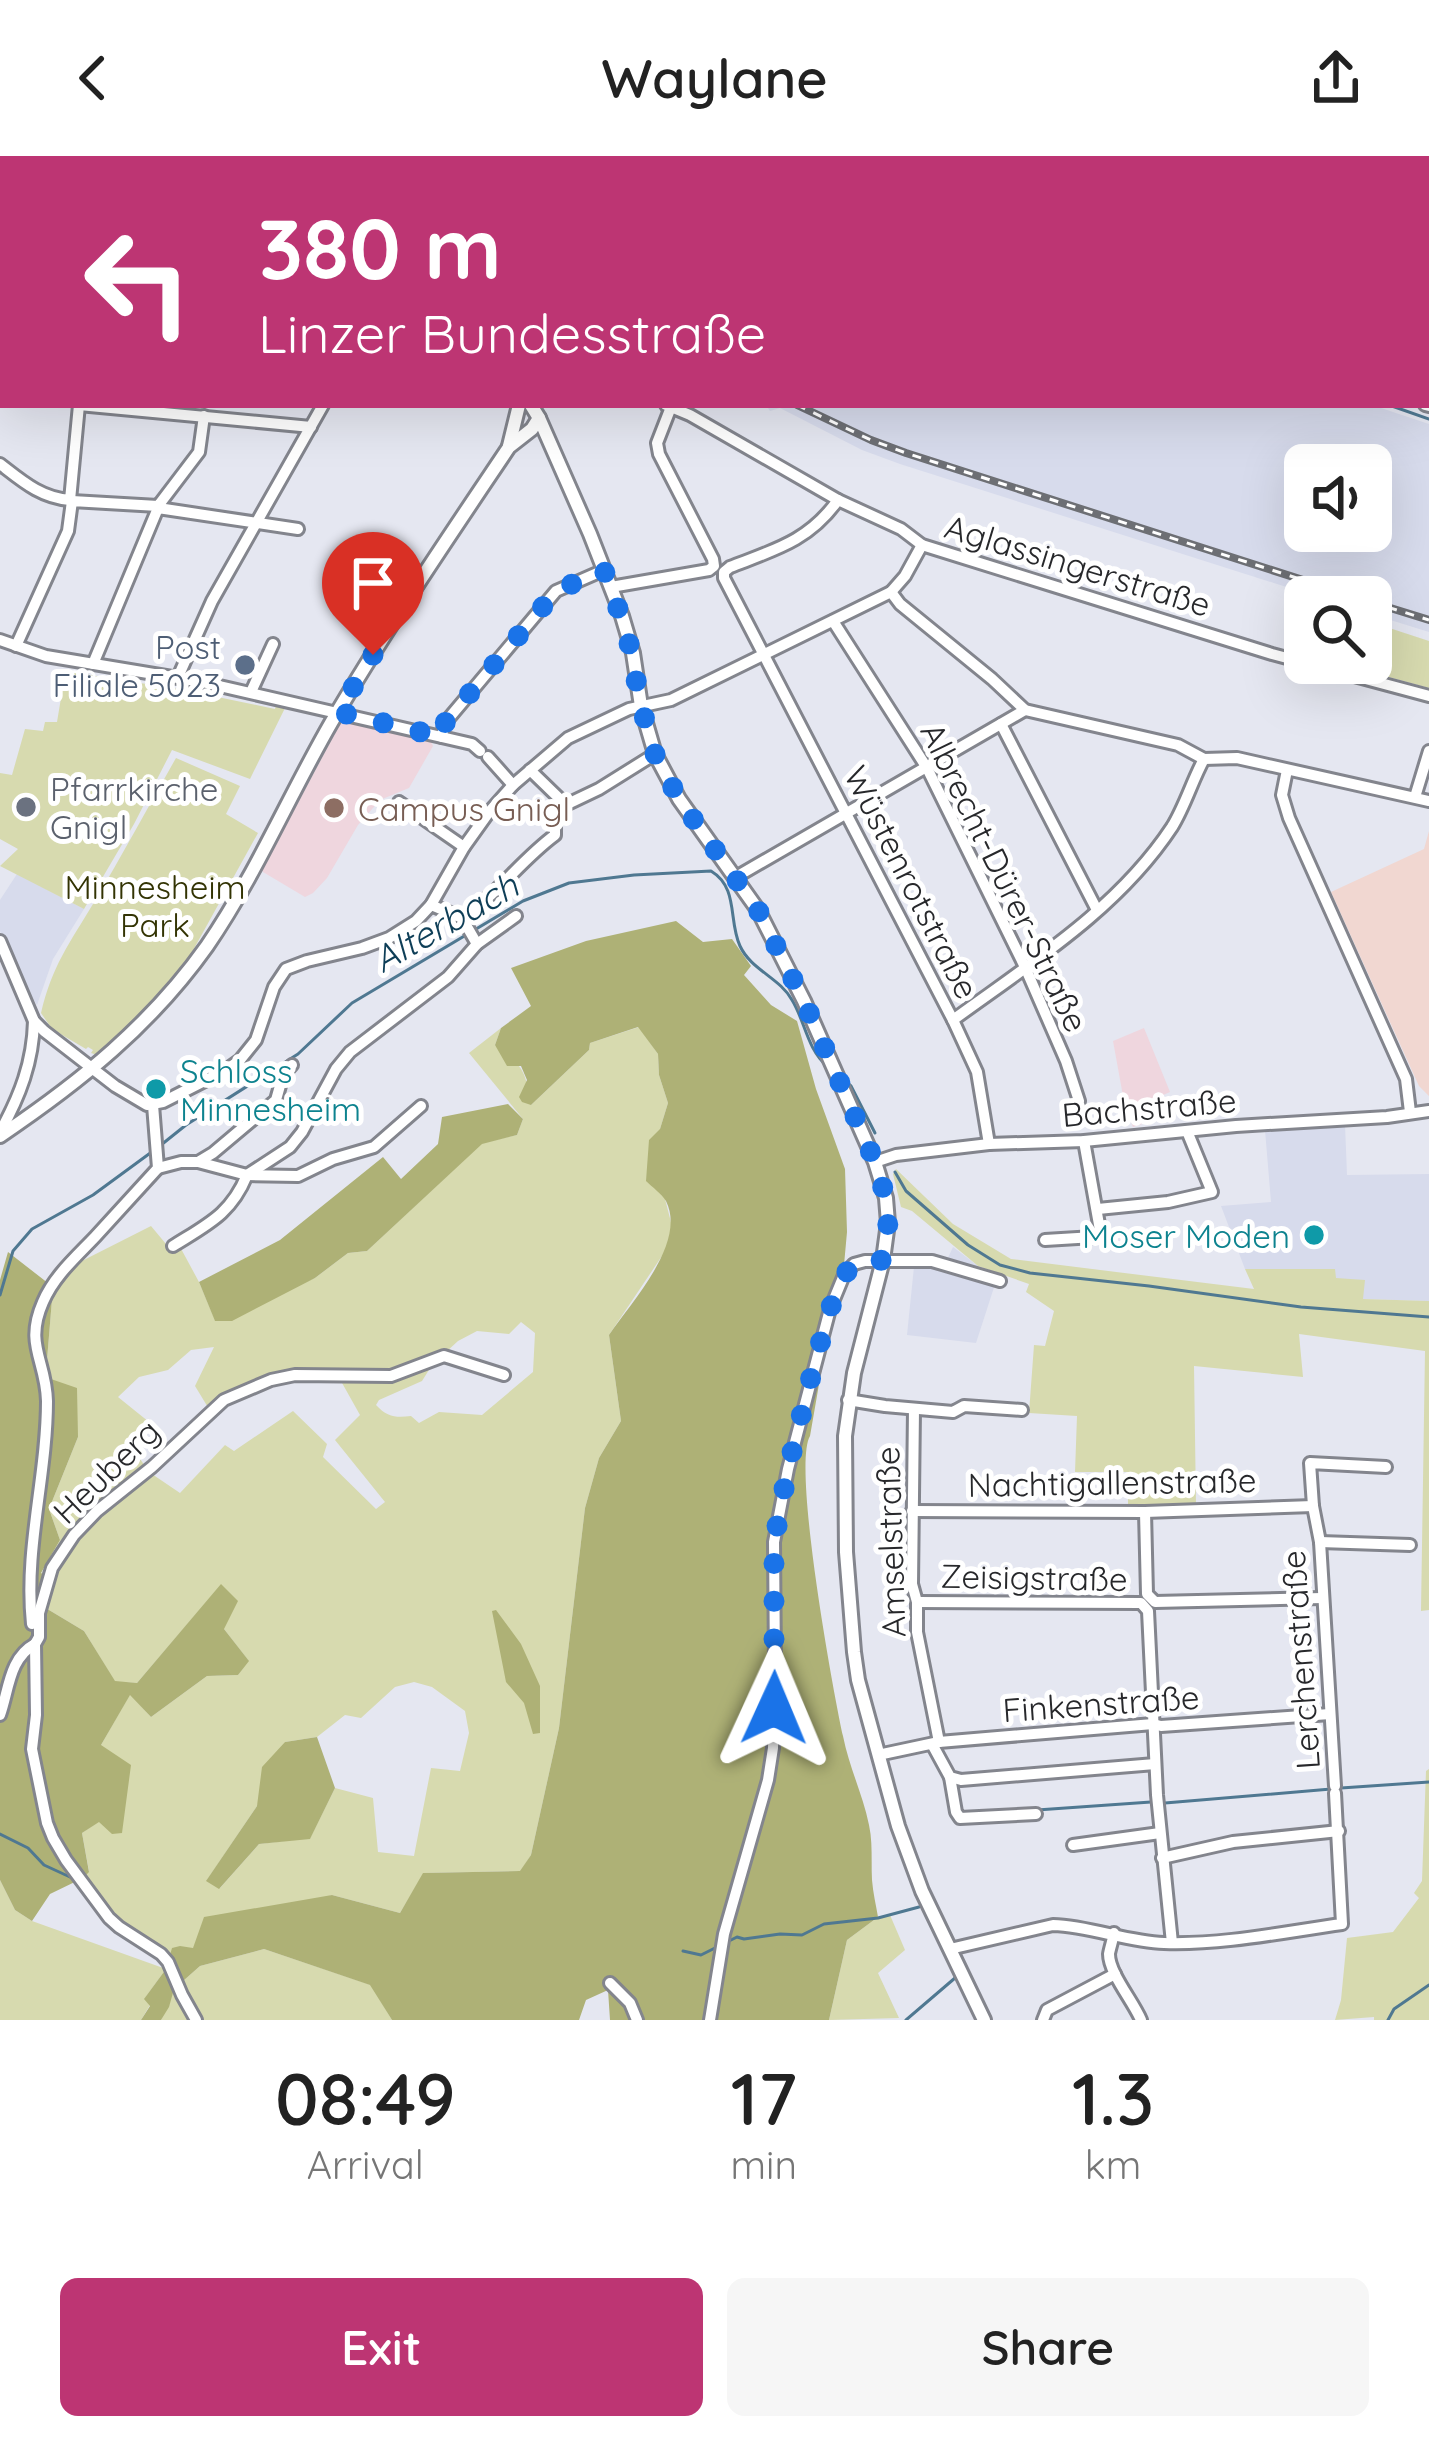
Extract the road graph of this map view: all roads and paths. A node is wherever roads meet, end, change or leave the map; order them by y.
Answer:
1 (79, 408) edge
2 (113, 408) edge
3 (321, 408) edge
4 (668, 408) edge
5 (674, 408) edge
6 (536, 409) edge
7 (518, 412) edge
8 (204, 416) junction
9 (311, 427) junction
10 (508, 447) junction
11 (552, 449) junction
12 (0, 464) edge
13 (71, 500) junction
14 (838, 500) junction
15 (256, 521) junction
16 (298, 529) dead end
17 (922, 544) junction
18 (373, 556) dead end
19 (604, 570) junction
20 (418, 584) junction
21 (611, 587) junction
22 (891, 592) junction
23 (833, 621) junction
24 (0, 640) edge
25 (274, 644) dead end
26 (16, 646) junction
27 (764, 654) junction
28 (93, 664) junction
29 (178, 677) junction
30 (251, 692) junction
31 (1429, 696) edge
32 (641, 706) junction
33 (1025, 710) junction
34 (338, 712) junction
35 (1001, 724) junction
36 (442, 737) junction
37 (1429, 751) edge
38 (655, 754) junction
39 (1204, 759) junction
40 (927, 768) junction
41 (530, 770) junction
42 (1287, 770) junction
43 (513, 784) junction
44 (1414, 797) junction
45 (1429, 801) edge
46 (399, 802) dead end
47 (565, 804) junction
48 (847, 814) junction
49 (464, 847) junction
50 (736, 877) junction
51 (430, 905) junction
52 (1097, 910) junction
53 (516, 916) dead end
54 (470, 931) junction
55 (0, 941) edge
56 (1025, 967) junction
57 (953, 1020) junction
58 (34, 1021) junction
59 (292, 1065) dead end
60 (95, 1069) junction
61 (1079, 1101) dead end
62 (153, 1106) junction
63 (421, 1106) dead end
64 (1429, 1111) edge
65 (1411, 1112) junction
66 (1187, 1131) junction
67 (0, 1134) edge
68 (1084, 1141) junction
69 (988, 1144) junction
70 (198, 1162) junction
71 (875, 1162) junction
72 (158, 1168) junction
73 (247, 1174) junction
74 (1098, 1209) junction
75 (1045, 1240) dead end
76 (173, 1246) dead end
77 (883, 1260) junction
78 (1000, 1281) dead end
79 (504, 1375) dead end
80 (848, 1400) junction
81 (914, 1409) junction
82 (1022, 1410) dead end
83 (1386, 1467) dead end
84 (1313, 1506) junction
85 (911, 1511) junction
86 (1145, 1512) junction
87 (1320, 1542) junction
88 (1410, 1545) dead end
89 (1322, 1598) junction
90 (917, 1602) junction
91 (34, 1643) junction
92 (1330, 1714) junction
93 (0, 1715) edge
94 (1153, 1724) junction
95 (936, 1743) junction
96 (878, 1755) junction
97 (1155, 1764) junction
98 (950, 1778) junction
99 (1036, 1814) dead end
100 (1339, 1831) junction
101 (1160, 1834) junction
102 (1073, 1845) dead end
103 (1162, 1858) junction
104 (1114, 1933) junction
105 (1172, 1943) junction
106 (950, 1949) junction
107 (1115, 1974) junction
108 (610, 1983) dead end
109 (196, 2020) edge
110 (637, 2020) edge
111 (710, 2020) edge
112 (984, 2020) edge
113 (1043, 2020) edge
114 (1141, 2020) edge

1 - 13 street
2 - 8 street
3 - 9 street
4 - 21 street
5 - 14 street, Aglassingerstraße
6 - 7 main road
6 - 10 main road
6 - 11 main road
7 - 10 main road
8 - 9 street
8 - 13 street
9 - 15 street
10 - 11 main road
10 - 20 main road
11 - 19 main road
12 - 13 street
13 - 26 street
14 - 17 street, Aglassingerstraße
14 - 27 street, Wüstenrotstraße
15 - 16 street
15 - 28 street
15 - 29 street
17 - 22 street
17 - 31 street, Aglassingerstraße
18 - 20 street
19 - 21 main road
19 - 36 street
20 - 34 main road
21 - 32 main road
22 - 23 street
22 - 33 street
23 - 27 street
23 - 40 street, Albrecht-Dürer-Straße
24 - 26 street
25 - 30 street
26 - 28 street
27 - 32 street
27 - 48 street, Wüstenrotstraße
28 - 29 street
29 - 30 street
30 - 34 street
32 - 38 main road
32 - 41 street
33 - 35 street
33 - 39 street
34 - 36 street
34 - 60 main road
35 - 40 street
35 - 52 street
36 - 43 street
37 - 44 street
38 - 47 street
38 - 50 main road
39 - 42 street
39 - 52 street
40 - 48 street
40 - 56 street, Albrecht-Dürer-Straße
41 - 43 street
41 - 47 street
42 - 44 street
42 - 65 street
43 - 49 street
44 - 45 street
46 - 49 street
47 - 54 street
48 - 50 street
48 - 57 street, Wüstenrotstraße
49 - 51 street
50 - 71 main road
51 - 54 street
51 - 62 street
52 - 56 street
53 - 54 street
54 - 73 street
55 - 58 street
56 - 57 street
56 - 61 street, Albrecht-Dürer-Straße
57 - 69 street, Wüstenrotstraße
58 - 60 street
58 - 67 street
59 - 70 street
60 - 62 street
60 - 67 main road
62 - 72 street
63 - 73 street
64 - 65 street, Bachstraße
65 - 66 street, Bachstraße
66 - 68 street, Bachstraße
66 - 74 street
68 - 69 street, Bachstraße
68 - 74 street
69 - 71 street, Bachstraße
70 - 72 street
70 - 73 street
71 - 77 main road
72 - 91 street
73 - 76 street
74 - 75 street
77 - 78 street
77 - 80 main road
77 - 111 street
79 - 91 street, Heuberg
80 - 81 street, Amselstraße
80 - 96 main road
81 - 82 street, Amselstraße
81 - 85 street, Amselstraße
83 - 84 street, Lerchenstraße
84 - 86 street, Nachtigallenstraße
84 - 87 street, Lerchenstraße
85 - 86 street, Nachtigallenstraße
85 - 90 street, Amselstraße
86 - 89 street, Zeisigstraße
87 - 88 street
87 - 89 street, Lerchenstraße
89 - 92 street, Lerchenstraße
90 - 94 street, Zeisigstraße
90 - 95 street, Amselstraße
91 - 93 street
91 - 109 street, Heuberg
92 - 94 street, Finkenstraße
92 - 100 street, Lerchenstraße
94 - 95 street, Finkenstraße
94 - 97 street
95 - 96 street, Finkenstraße
95 - 98 street, Amselstraße
96 - 106 main road
97 - 98 street
97 - 101 street
98 - 99 street, Amselstraße
100 - 103 street
100 - 105 street, Lerchenstraße
101 - 102 street
101 - 103 street
103 - 105 street
104 - 105 street
104 - 106 street
104 - 107 street
106 - 112 main road
107 - 113 street
107 - 114 street
108 - 110 street

